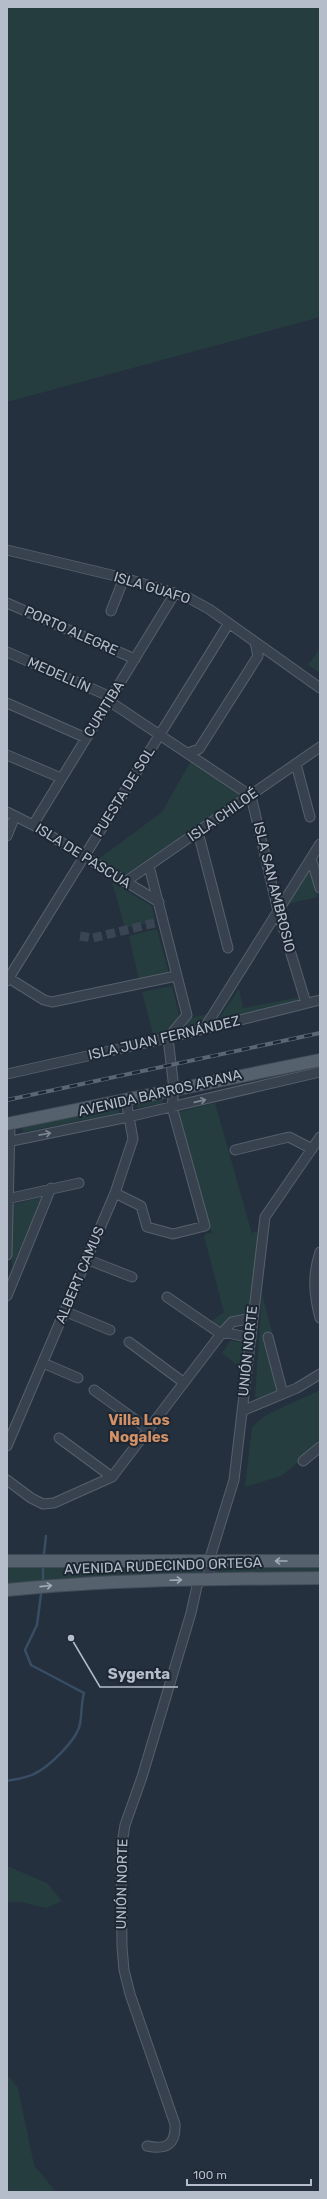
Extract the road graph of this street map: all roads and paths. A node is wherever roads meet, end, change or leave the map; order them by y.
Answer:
1 (7, 550) edge
2 (124, 578) junction
3 (175, 593) junction
4 (7, 603) edge
5 (111, 611) dead end
6 (229, 623) junction
7 (255, 642) junction
8 (7, 652) edge
9 (135, 659) junction
10 (320, 688) edge
11 (110, 699) junction
12 (7, 703) edge
13 (160, 735) junction
14 (86, 738) junction
15 (320, 747) edge
16 (188, 753) junction
17 (7, 755) edge
18 (296, 764) junction
19 (61, 778) junction
20 (251, 796) junction
21 (11, 814) edge
22 (310, 817) dead end
23 (33, 825) junction
24 (198, 832) junction
25 (7, 836) edge
26 (320, 844) edge
27 (84, 857) junction
28 (311, 858) junction
29 (149, 866) junction
30 (125, 882) junction
31 (320, 888) edge
32 (159, 902) junction
33 (278, 911) junction
34 (228, 948) dead end
35 (176, 976) junction
36 (8, 979) edge
37 (320, 1000) edge
38 (306, 1003) junction
39 (204, 1029) junction
40 (168, 1038) junction
41 (320, 1060) edge
42 (320, 1072) edge
43 (7, 1074) edge
44 (174, 1090) junction
45 (126, 1100) junction
46 (172, 1107) junction
47 (128, 1117) junction
48 (9, 1124) edge
49 (320, 1137) edge
50 (8, 1141) edge
51 (312, 1149) junction
52 (235, 1150) dead end
53 (79, 1183) dead end
54 (51, 1188) junction
55 (115, 1193) junction
56 (8, 1199) edge
57 (320, 1252) edge
58 (7, 1256) edge
59 (86, 1259) junction
60 (132, 1277) dead end
61 (7, 1296) edge
62 (167, 1297) dead end
63 (318, 1298) edge
64 (64, 1311) junction
65 (252, 1318) junction
66 (320, 1318) edge
67 (110, 1330) dead end
68 (221, 1334) junction
69 (268, 1337) dead end
70 (251, 1338) junction
71 (129, 1342) dead end
72 (42, 1362) junction
73 (320, 1374) edge
74 (78, 1378) dead end
75 (183, 1382) junction
76 (94, 1390) dead end
77 (284, 1394) junction
78 (242, 1412) junction
79 (148, 1429) junction
80 (59, 1438) dead end
81 (7, 1446) edge
82 (320, 1446) edge
83 (303, 1461) dead end
84 (112, 1477) junction
85 (7, 1480) edge
86 (7, 1561) edge
87 (209, 1561) junction
88 (320, 1561) edge
89 (320, 1578) edge
90 (205, 1579) junction
91 (7, 1590) edge
92 (147, 2146) dead end

1 - 2 street, ISLA GUAFO
2 - 3 street, ISLA GUAFO
2 - 5 street
3 - 6 street, ISLA GUAFO
3 - 9 street, CURITIBA
4 - 9 street, PORTO ALEGRE
6 - 7 street, ISLA GUAFO
6 - 13 street, PUESTA DE SOL
7 - 10 street, ISLA GUAFO
7 - 16 street
8 - 11 street, MEDELLÍN
9 - 11 street, CURITIBA
11 - 13 street
11 - 14 street, CURITIBA
12 - 14 street
13 - 16 street
13 - 27 street, PUESTA DE SOL
14 - 19 street, CURITIBA
15 - 18 street, ISLA CHILOÉ
16 - 20 street
17 - 19 street
18 - 20 street, ISLA CHILOÉ
18 - 22 street
19 - 23 street, CURITIBA
20 - 24 street, ISLA CHILOÉ
20 - 33 street, ISLA SAN AMBROSIO
21 - 23 street, ISLA DE PASCUA
21 - 25 street
23 - 27 street, ISLA DE PASCUA
24 - 29 street, ISLA CHILOÉ
24 - 34 street
26 - 28 street
27 - 30 street, ISLA DE PASCUA
27 - 36 street, PUESTA DE SOL
28 - 31 street
28 - 33 street
29 - 30 street, ISLA CHILOÉ
29 - 32 street, ISLA DE PASCUA
30 - 32 street, ISLA DE PASCUA
32 - 35 street, ISLA DE PASCUA
33 - 38 street, ISLA SAN AMBROSIO
33 - 39 street
35 - 36 street
35 - 40 street, ISLA DE PASCUA
37 - 38 street, ISLA JUAN FERNÁNDEZ
38 - 39 street, ISLA JUAN FERNÁNDEZ
39 - 40 street, ISLA JUAN FERNÁNDEZ
40 - 43 street, ISLA JUAN FERNÁNDEZ
40 - 44 street
41 - 44 main road, AVENIDA BARROS ARANA
46 -> 42 street, AVENIDA BARROS ARANA
44 - 45 main road, AVENIDA BARROS ARANA
44 - 46 street
45 - 47 street, ALBERT CAMUS
45 - 48 main road, AVENIDA BARROS ARANA
46 - 47 street, AVENIDA BARROS ARANA
46 - 55 street
50 -> 47 street, AVENIDA BARROS ARANA
47 - 55 street, ALBERT CAMUS
48 - 50 street
49 - 51 street, UNIÓN NORTE
50 - 56 street
51 - 52 street
51 - 65 street, UNIÓN NORTE
53 - 54 street
54 - 56 street
54 - 61 street
55 - 59 street, ALBERT CAMUS
56 - 58 street
57 - 63 street
59 - 60 street
59 - 64 street, ALBERT CAMUS
62 - 68 street
63 - 66 street
64 - 67 street
64 - 72 street, ALBERT CAMUS
65 - 68 street
65 - 70 street, UNIÓN NORTE
68 - 70 street
68 - 75 street
69 - 77 street
70 - 78 street, UNIÓN NORTE
71 - 75 street
72 - 74 street
72 - 81 street, ALBERT CAMUS
73 - 77 street
75 - 79 street
76 - 79 street
77 - 78 street
78 - 87 street, UNIÓN NORTE
79 - 84 street
80 - 84 street
82 - 83 street
84 - 85 street
86 - 87 main road, AVENIDA RUDECINDO ORTEGA
88 -> 87 main road, AVENIDA RUDECINDO ORTEGA
87 - 90 street, UNIÓN NORTE
89 - 90 main road, AVENIDA RUDECINDO ORTEGA
91 -> 90 main road, AVENIDA RUDECINDO ORTEGA
90 - 92 street, UNIÓN NORTE

